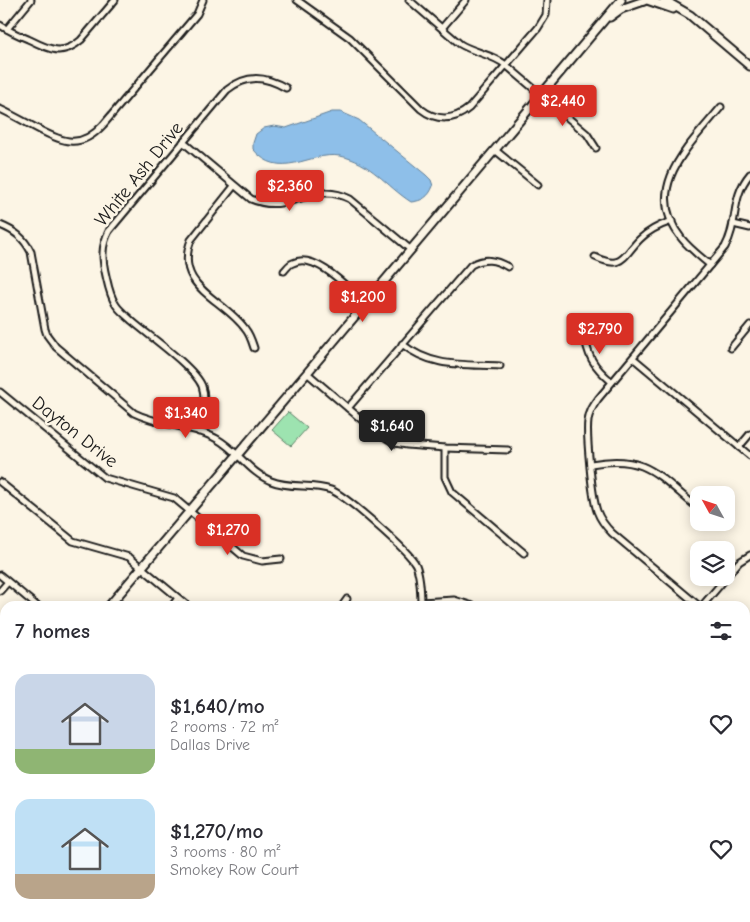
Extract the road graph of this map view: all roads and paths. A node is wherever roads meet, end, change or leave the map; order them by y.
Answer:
1 (31, 0) edge
2 (115, 0) edge
3 (203, 0) edge
4 (297, 0) edge
5 (409, 0) edge
6 (466, 0) edge
7 (547, 0) edge
8 (621, 0) edge
9 (645, 0) edge
10 (664, 0) edge
11 (695, 20) junction
12 (0, 24) edge
13 (600, 26) junction
14 (442, 28) junction
15 (7, 29) junction
16 (506, 65) junction
17 (750, 66) edge
18 (286, 88) dead end
19 (541, 95) junction
20 (721, 107) dead end
21 (0, 109) edge
22 (183, 142) junction
23 (596, 148) dead end
24 (495, 150) junction
25 (750, 174) edge
26 (234, 186) junction
27 (538, 186) dead end
28 (672, 221) junction
29 (733, 224) junction
30 (0, 226) edge
31 (750, 228) edge
32 (410, 250) junction
33 (595, 257) dead end
34 (710, 265) junction
35 (508, 267) dead end
36 (284, 271) dead end
37 (365, 303) junction
38 (750, 325) edge
39 (584, 331) dead end
40 (402, 344) junction
41 (254, 348) dead end
42 (731, 348) dead end
43 (632, 358) junction
44 (500, 366) dead end
45 (307, 373) junction
46 (612, 382) junction
47 (0, 392) edge
48 (348, 408) junction
49 (199, 432) junction
50 (750, 434) edge
51 (740, 447) junction
52 (445, 448) junction
53 (508, 450) dead end
54 (237, 455) junction
55 (750, 456) edge
56 (591, 464) junction
57 (0, 482) edge
58 (690, 502) edge
59 (190, 511) junction
60 (524, 553) dead end
61 (750, 555) edge
62 (281, 559) dead end
63 (142, 567) junction
64 (735, 567) edge
65 (0, 576) edge
66 (8, 582) junction
67 (718, 586) edge
68 (0, 591) edge
69 (178, 598) junction
70 (31, 601) edge
71 (113, 601) edge
72 (176, 601) edge
73 (182, 601) edge
74 (421, 601) edge
75 (695, 601) edge
76 (705, 601) edge

1 - 15 street
2 - 15 street
3 - 21 street
4 - 16 street
5 - 14 street
6 - 14 street
7 - 16 street
8 - 13 street
9 - 11 street
9 - 13 street
10 - 11 street
11 - 17 street
12 - 15 street
13 - 19 street
14 - 16 street
16 - 19 street
18 - 22 street, White Ash Drive
19 - 23 street
19 - 24 street
20 - 28 street
22 - 26 street
22 - 49 street, White Ash Drive
24 - 27 street
24 - 32 street
25 - 29 street
26 - 32 street
26 - 41 street
28 - 33 street
28 - 34 street
29 - 31 street
29 - 34 street
30 - 49 street
32 - 37 street
34 - 43 street
35 - 40 street
36 - 37 street
37 - 45 street
38 - 42 street
39 - 46 street
40 - 44 street
40 - 48 street
43 - 46 street
43 - 51 street
45 - 48 street
45 - 54 street
46 - 56 street
47 - 59 street, Dayton Drive
48 - 52 street
49 - 54 street
50 - 51 street
51 - 55 street
52 - 53 street
52 - 60 street
54 - 59 street
54 - 74 street
56 - 58 street
56 - 75 street
57 - 63 street
59 - 62 street, Dayton Drive
59 - 63 street
61 - 64 street
63 - 69 street
63 - 71 street
65 - 66 street
66 - 68 street
66 - 70 street
67 - 76 street
69 - 72 street
69 - 73 street

